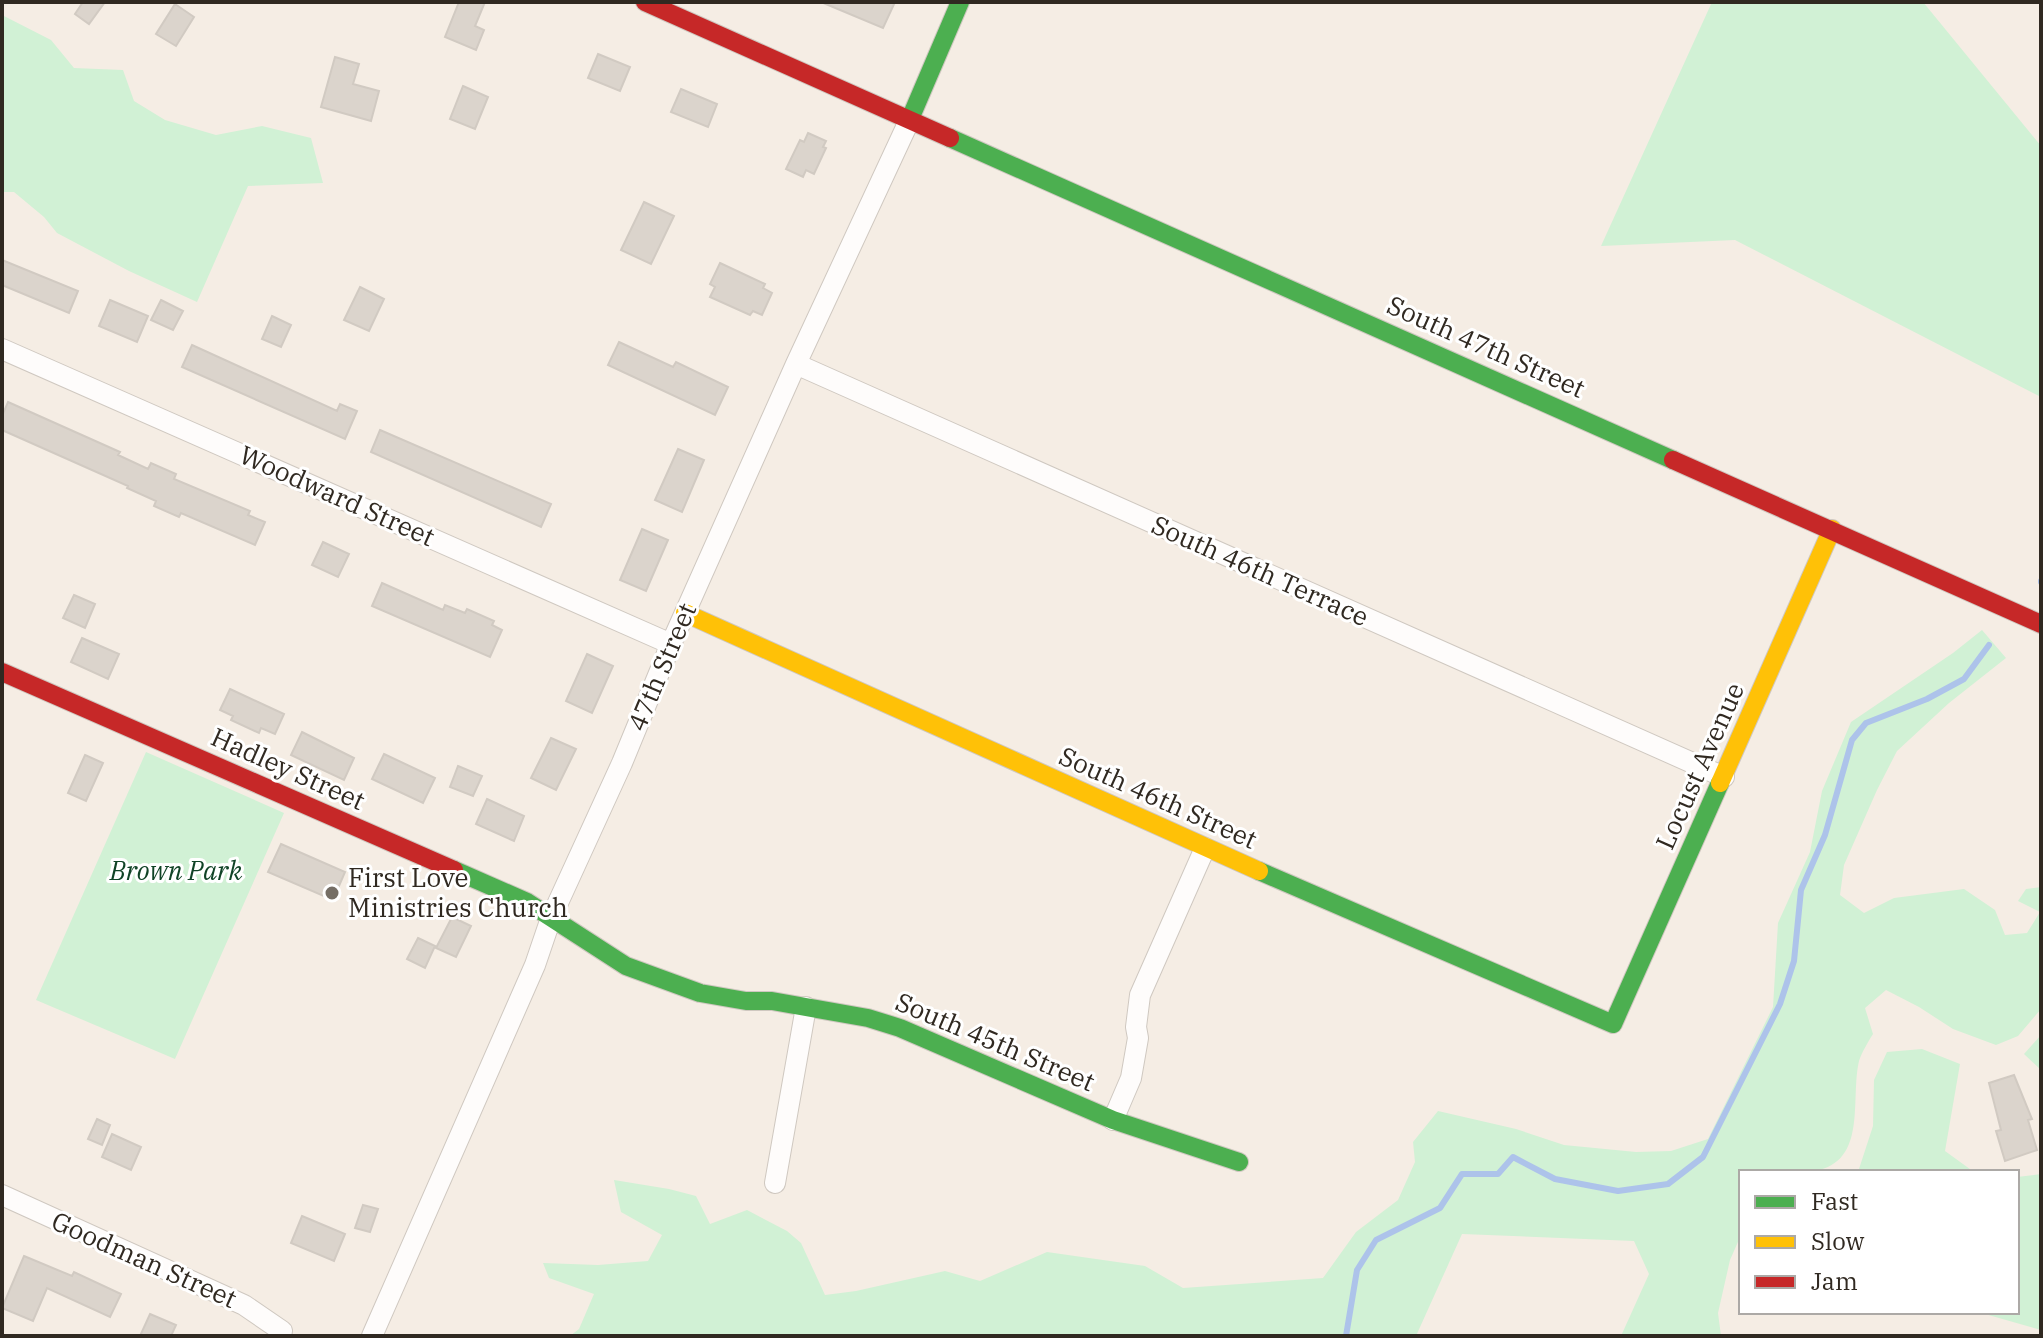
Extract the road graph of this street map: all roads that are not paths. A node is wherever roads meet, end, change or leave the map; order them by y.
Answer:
1 (645, 2) edge
2 (960, 2) edge
3 (672, 8) edge
4 (910, 119) junction
5 (2, 349) edge
6 (796, 364) junction
7 (1832, 529) junction
8 (685, 613) junction
9 (2041, 624) edge
10 (671, 644) junction
11 (2, 672) edge
12 (1724, 777) junction
13 (1205, 848) junction
14 (551, 918) junction
15 (806, 1007) junction
16 (1613, 1024) joint
17 (1113, 1120) junction
18 (1239, 1162) dead end
19 (775, 1183) dead end
20 (2, 1195) edge
21 (282, 1331) dead end
22 (372, 1336) edge

1 - 3 street, South 47th Street
2 - 4 street, 47th Street
3 - 4 street, South 47th Street
4 - 6 street, 47th Street
4 - 7 street, South 47th Street
5 - 10 street, Woodward Street
6 - 8 street, 47th Street
6 - 12 street, South 46th Terrace
7 - 9 street, South 47th Street
7 - 12 street, Locust Avenue
8 - 10 street, 47th Street
8 - 13 street, South 46th Street
10 - 14 street, 47th Street
11 - 14 street, Hadley Street
12 - 16 street, Locust Avenue
13 - 16 street, South 46th Street
13 - 17 street
14 - 15 street, South 45th Street
14 - 22 street, 47th Street
15 - 17 street, South 45th Street
15 - 19 street
17 - 18 street, South 45th Street
20 - 21 street, Goodman Street

